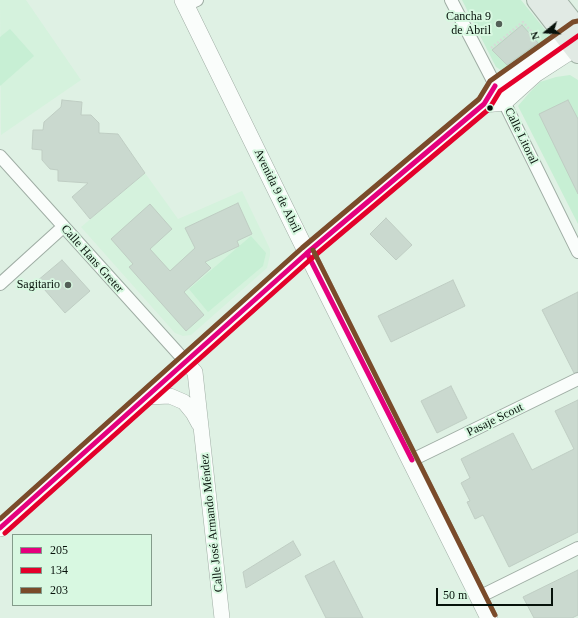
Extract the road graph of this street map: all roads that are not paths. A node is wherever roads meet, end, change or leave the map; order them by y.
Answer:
1 (451, 0) edge
2 (537, 0) edge
3 (555, 0) edge
4 (189, 2) edge
5 (575, 40) edge
6 (495, 86) junction
7 (504, 102) junction
8 (484, 104) junction
9 (0, 156) edge
10 (63, 227) junction
11 (578, 252) edge
12 (307, 253) junction
13 (0, 284) edge
14 (186, 362) junction
15 (578, 379) edge
16 (147, 397) junction
17 (201, 427) junction
18 (412, 460) junction
19 (0, 528) edge
20 (578, 548) edge
21 (480, 597) junction
22 (222, 618) edge
23 (490, 618) edge

1 - 6 street, Calle Litoral
2 - 5 highway
3 - 5 highway
4 - 12 main road, Avenida 9 de Abril
5 - 6 main road
5 - 7 main road
6 - 7 street, Calle Litoral
6 - 8 main road
7 - 8 main road
7 - 11 street, Calle Litoral
8 - 12 main road
9 - 10 street, Calle Hans Greter
10 - 13 street
10 - 14 street, Calle Hans Greter
12 - 14 main road
12 - 18 main road, Avenida 9 de Abril
14 - 16 main road
14 - 17 street, Calle José Armando Méndez
15 - 18 street, Pasaje Scout
16 - 17 street, Calle José Armando Méndez
16 - 19 main road
17 - 22 street, Calle José Armando Méndez
18 - 21 main road, Avenida 9 de Abril
20 - 21 street
21 - 23 main road, Avenida 9 de Abril

